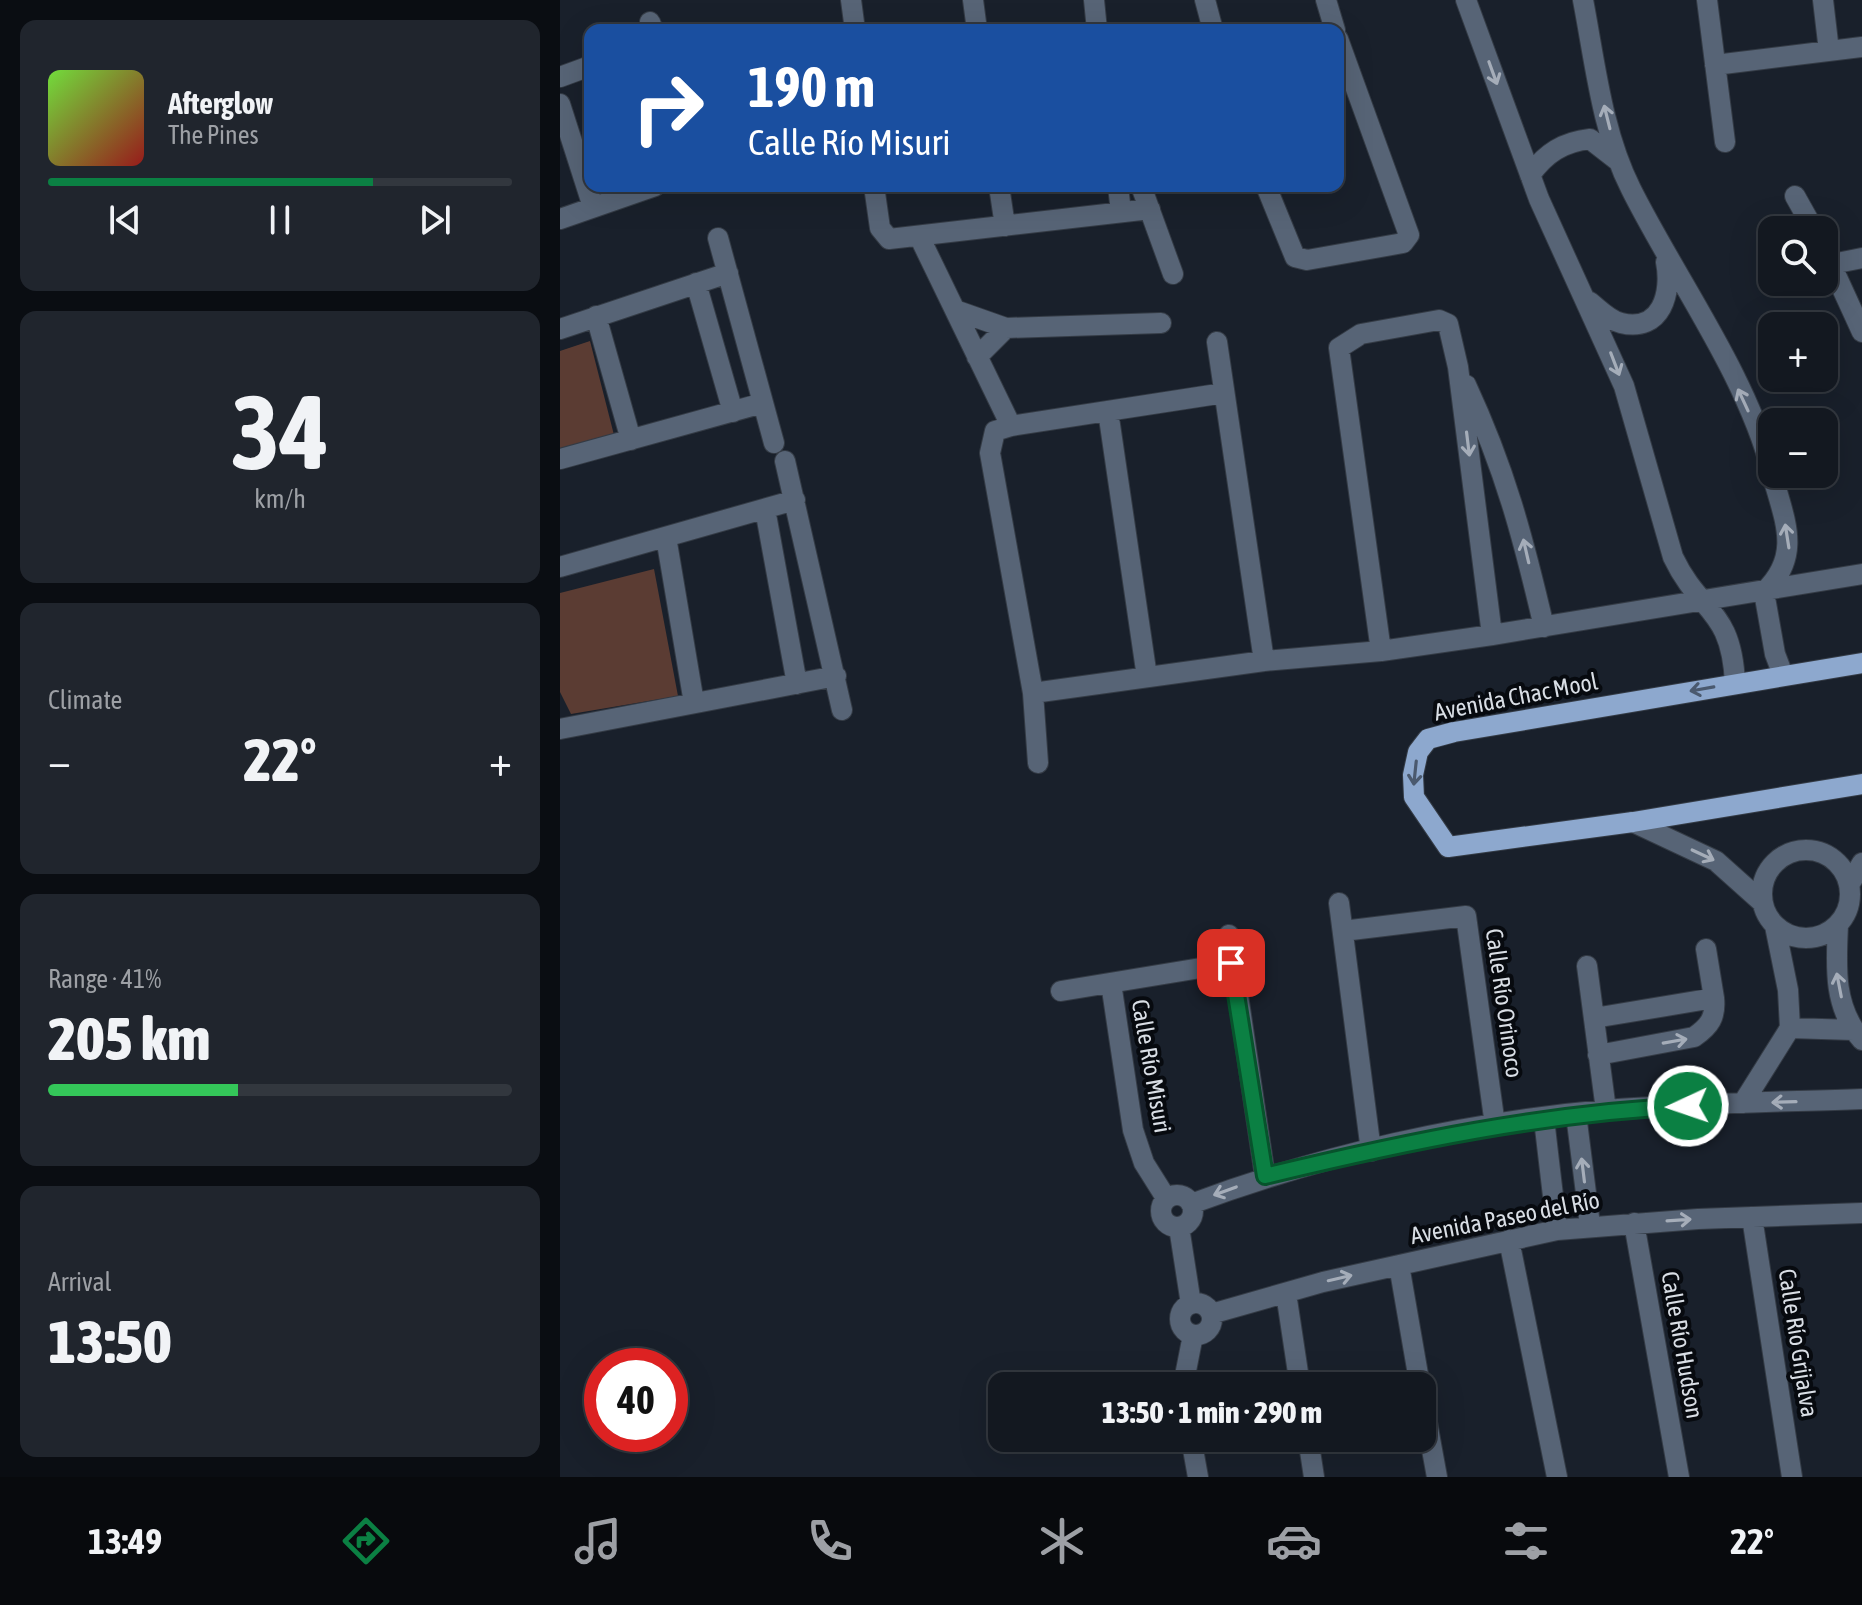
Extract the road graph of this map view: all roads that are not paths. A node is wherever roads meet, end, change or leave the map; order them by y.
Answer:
1 (851, 0) edge
2 (973, 0) edge
3 (1094, 0) edge
4 (1205, 0) edge
5 (1326, 0) edge
6 (1466, 0) edge
7 (1583, 0) edge
8 (1707, 0) edge
9 (1823, 0) edge
10 (854, 24) edge
11 (976, 24) edge
12 (1096, 24) edge
13 (1211, 24) edge
14 (1333, 24) edge
15 (1862, 47) edge
16 (1829, 51) junction
17 (1344, 56) edge
18 (1715, 65) junction
19 (584, 68) edge
20 (560, 77) edge
21 (560, 104) edge
22 (1725, 142) dead end
23 (1620, 163) junction
24 (1530, 175) junction
25 (584, 179) edge
26 (588, 192) edge
27 (637, 192) edge
28 (875, 192) edge
29 (1000, 192) edge
30 (1119, 192) edge
31 (1143, 192) edge
32 (1268, 192) edge
33 (1795, 196) dead end
34 (593, 207) junction
35 (1150, 209) junction
36 (1121, 212) junction
37 (1806, 216) edge
38 (560, 219) edge
39 (1005, 226) junction
40 (919, 236) junction
41 (718, 238) dead end
42 (1664, 249) junction
43 (1838, 257) edge
44 (1862, 258) edge
45 (728, 273) junction
46 (1173, 274) dead end
47 (1838, 279) edge
48 (696, 283) junction
49 (1584, 297) junction
50 (955, 310) junction
51 (596, 316) junction
52 (1161, 323) dead end
53 (1006, 328) junction
54 (560, 329) edge
55 (1862, 332) edge
56 (1217, 342) dead end
57 (977, 357) junction
58 (1458, 367) junction
59 (1224, 393) junction
60 (763, 403) junction
61 (1108, 411) junction
62 (733, 412) junction
63 (1011, 426) junction
64 (631, 440) junction
65 (1758, 440) edge
66 (560, 459) edge
67 (1775, 488) edge
68 (795, 500) junction
69 (765, 509) junction
70 (666, 537) junction
71 (560, 567) edge
72 (1862, 574) edge
73 (1764, 592) junction
74 (1705, 600) junction
75 (1544, 627) junction
76 (1492, 635) junction
77 (1381, 651) junction
78 (1264, 661) junction
79 (1862, 663) edge
80 (1783, 675) junction
81 (836, 676) junction
82 (1147, 677) junction
83 (797, 684) junction
84 (1735, 684) junction
85 (1033, 693) junction
86 (694, 703) junction
87 (842, 710) dead end
88 (561, 728) edge
89 (1038, 763) dead end
90 (1862, 784) edge
91 (1633, 822) junction
92 (1862, 863) edge
93 (1849, 885) junction
94 (1339, 903) dead end
95 (1763, 903) junction
96 (1838, 925) junction
97 (1775, 926) junction
98 (1343, 931) junction
99 (1229, 935) dead end
100 (1706, 949) dead end
101 (1231, 963) junction
102 (1587, 966) dead end
103 (1111, 983) junction
104 (1061, 991) dead end
105 (1714, 998) junction
106 (1594, 1018) junction
107 (1790, 1028) junction
108 (1857, 1035) edge
109 (1598, 1055) junction
110 (1862, 1099) edge
111 (1743, 1103) junction
112 (1606, 1110) junction
113 (1576, 1114) junction
114 (1544, 1119) junction
115 (1495, 1125) junction
116 (1371, 1151) junction
117 (1265, 1176) junction
118 (1166, 1198) junction
119 (1191, 1204) junction
120 (1862, 1213) edge
121 (1752, 1217) junction
122 (1634, 1223) junction
123 (1590, 1225) junction
124 (1179, 1227) junction
125 (1557, 1230) junction
126 (1509, 1240) junction
127 (1399, 1265) junction
128 (1286, 1293) junction
129 (1191, 1304) junction
130 (1211, 1314) junction
131 (1193, 1335) junction
132 (1186, 1372) edge
133 (1298, 1372) edge
134 (1418, 1372) edge
135 (1194, 1452) edge
136 (1310, 1452) edge
137 (1432, 1452) edge
138 (1198, 1477) edge
139 (1314, 1477) edge
140 (1437, 1477) edge
141 (1557, 1477) edge
142 (1679, 1477) edge
143 (1792, 1477) edge

1 - 10 street
2 - 11 street
3 - 12 street
4 - 13 street
5 - 14 street
6 -> 24 street
23 -> 7 street
8 - 18 street
9 - 16 street
15 - 16 street
16 - 18 street
17 - 32 street
18 - 22 street
19 - 20 street
21 - 25 street
23 - 24 street
23 - 42 street
24 - 49 street
26 - 34 street
27 - 34 street
28 - 40 street
29 - 39 street
30 - 36 street
31 - 35 street
33 - 37 street
34 - 38 street
35 - 36 street
35 - 46 street
36 - 39 street
39 - 40 street
40 - 50 street
41 - 45 street
42 - 49 street
65 -> 42 street
43 - 44 street
45 - 48 street
45 - 60 street
47 - 55 street
48 - 51 street
48 - 62 street
49 -> 74 street
50 - 53 street
50 - 57 street
51 - 54 street
51 - 64 street
52 - 53 street
53 - 57 street
56 - 59 street
57 - 63 street
75 -> 58 street
58 -> 76 street
58 - 77 street
59 - 61 street
59 - 78 street
60 - 62 street
60 - 68 street
61 - 63 street
61 - 82 street
62 - 64 street
63 - 85 street
64 - 66 street
73 -> 67 street
68 - 69 street
68 - 81 street
69 - 70 street
69 - 83 street
70 - 71 street
70 - 86 street
72 - 73 street
73 - 74 street
73 - 80 street
74 - 75 street
74 - 84 street
75 - 76 street
76 - 77 street
77 - 78 street
78 - 82 street
79 - 80 main road, Avenida Chac Mool
80 - 84 main road, Avenida Chac Mool
81 - 83 street
81 - 87 street
82 - 85 street
83 - 86 street
84 -> 91 main road, Avenida Chac Mool
85 - 89 street
86 - 88 street
90 - 91 main road, Avenida Chac Mool
91 -> 95 street
92 - 93 street
93 - 95 street
93 - 96 street
94 - 98 street
95 - 97 street
96 - 97 street
108 -> 96 street
97 - 107 street
98 - 115 street, Calle Río Orinoco
98 - 116 street
99 - 101 street
100 - 105 street
101 - 103 street, Calle Río Misuri
101 - 117 street
102 - 106 street
103 - 104 street, Calle Río Misuri
103 - 118 street, Calle Río Misuri
105 - 106 street
109 -> 105 street
106 - 109 street
107 - 108 street
107 - 111 street
109 - 112 street
110 -> 111 street
111 - 112 street
112 - 113 street
113 - 114 street
123 -> 113 street
114 - 115 street
114 - 125 street
115 - 116 street
116 - 117 street
117 -> 119 street
118 - 119 street
118 - 124 street
119 - 124 street
120 - 121 street, Avenida Paseo del Río
122 -> 121 street, Avenida Paseo del Río
121 - 143 street, Calle Río Grijalva
122 - 123 street, Avenida Paseo del Río
122 - 142 street, Calle Río Hudson
123 - 125 street, Avenida Paseo del Río
124 - 129 street
125 - 126 street, Avenida Paseo del Río
126 - 127 street, Avenida Paseo del Río
126 - 141 street
128 -> 127 street, Avenida Paseo del Río
127 - 134 street
128 - 130 street, Avenida Paseo del Río
128 - 133 street
129 - 130 street
129 - 131 street
130 - 131 street
131 - 132 street
135 - 138 street
136 - 139 street
137 - 140 street

